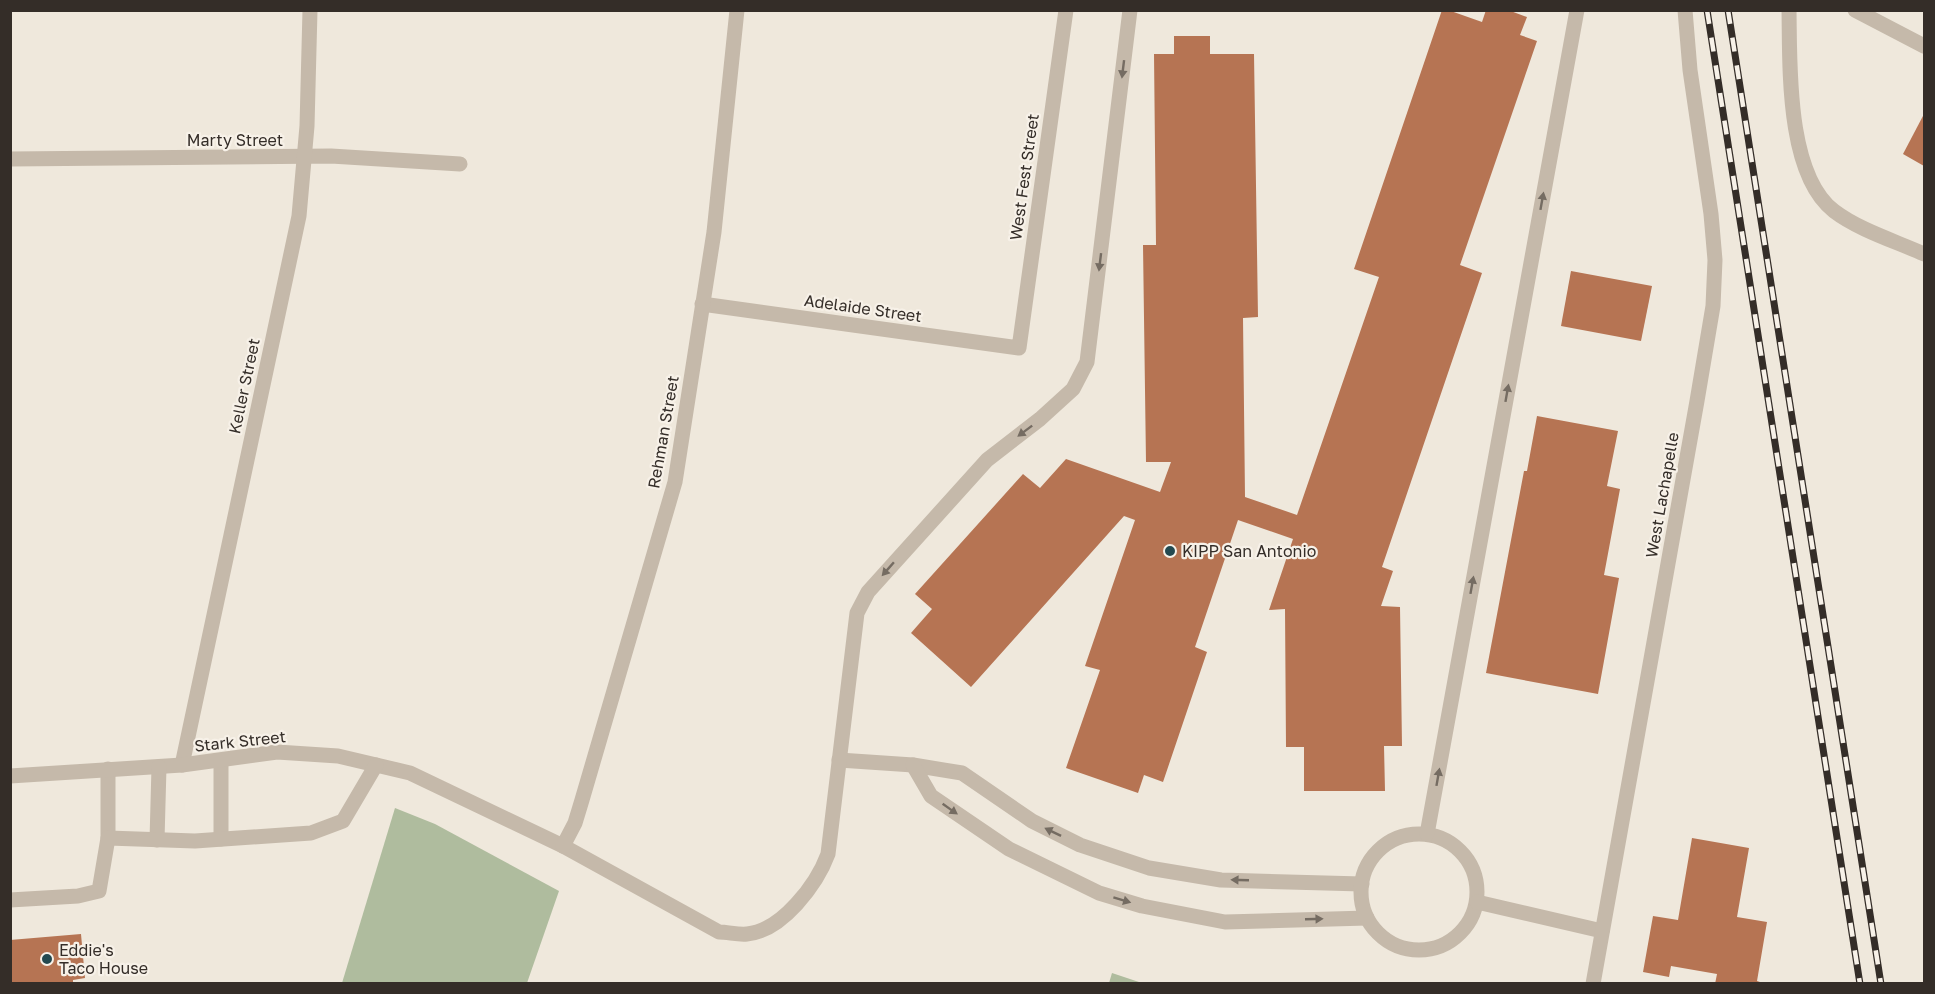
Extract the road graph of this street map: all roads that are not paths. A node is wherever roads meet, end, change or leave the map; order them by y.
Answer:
1 (310, 10) edge
2 (737, 10) edge
3 (1066, 10) edge
4 (1131, 10) edge
5 (1577, 10) edge
6 (1685, 10) edge
7 (1789, 10) edge
8 (1855, 10) edge
9 (1924, 46) edge
10 (305, 157) junction
11 (10, 159) edge
12 (460, 164) dead end
13 (1924, 254) edge
14 (702, 304) junction
15 (1018, 348) joint
16 (221, 760) junction
17 (839, 760) junction
18 (182, 765) junction
19 (376, 765) junction
20 (913, 765) junction
21 (159, 767) junction
22 (108, 769) junction
23 (10, 776) edge
24 (1427, 834) junction
25 (108, 838) junction
26 (221, 839) junction
27 (157, 840) junction
28 (563, 846) junction
29 (1362, 884) junction
30 (10, 900) edge
31 (1477, 902) junction
32 (1367, 918) junction
33 (1602, 931) junction
34 (1593, 984) edge

1 - 10 street, Keller Street
2 - 14 street, Rehman Street
3 - 15 street, West Fest Street
4 -> 17 street, Stark Street
24 -> 5 street
6 - 33 street, West Lachapelle
7 - 13 street
8 - 9 street
10 - 11 street, Marty Street
10 - 12 street, Marty Street
10 - 18 street, Keller Street
14 - 15 street, Adelaide Street
14 - 28 street, Rehman Street
16 - 18 street, Stark Street
16 - 19 street, Stark Street
16 - 26 street
17 - 20 street
17 - 28 street, Stark Street
18 - 21 street, Stark Street
19 - 26 street
19 - 28 street, Stark Street
29 -> 20 street
20 -> 32 street
21 - 22 street, Stark Street
21 - 27 street
22 - 23 street, Stark Street
22 - 25 street
24 - 29 street
24 - 31 street
25 - 27 street
25 - 30 street
26 - 27 street
29 - 32 street
31 - 32 street
31 - 33 street
33 - 34 street, West Lachapelle

